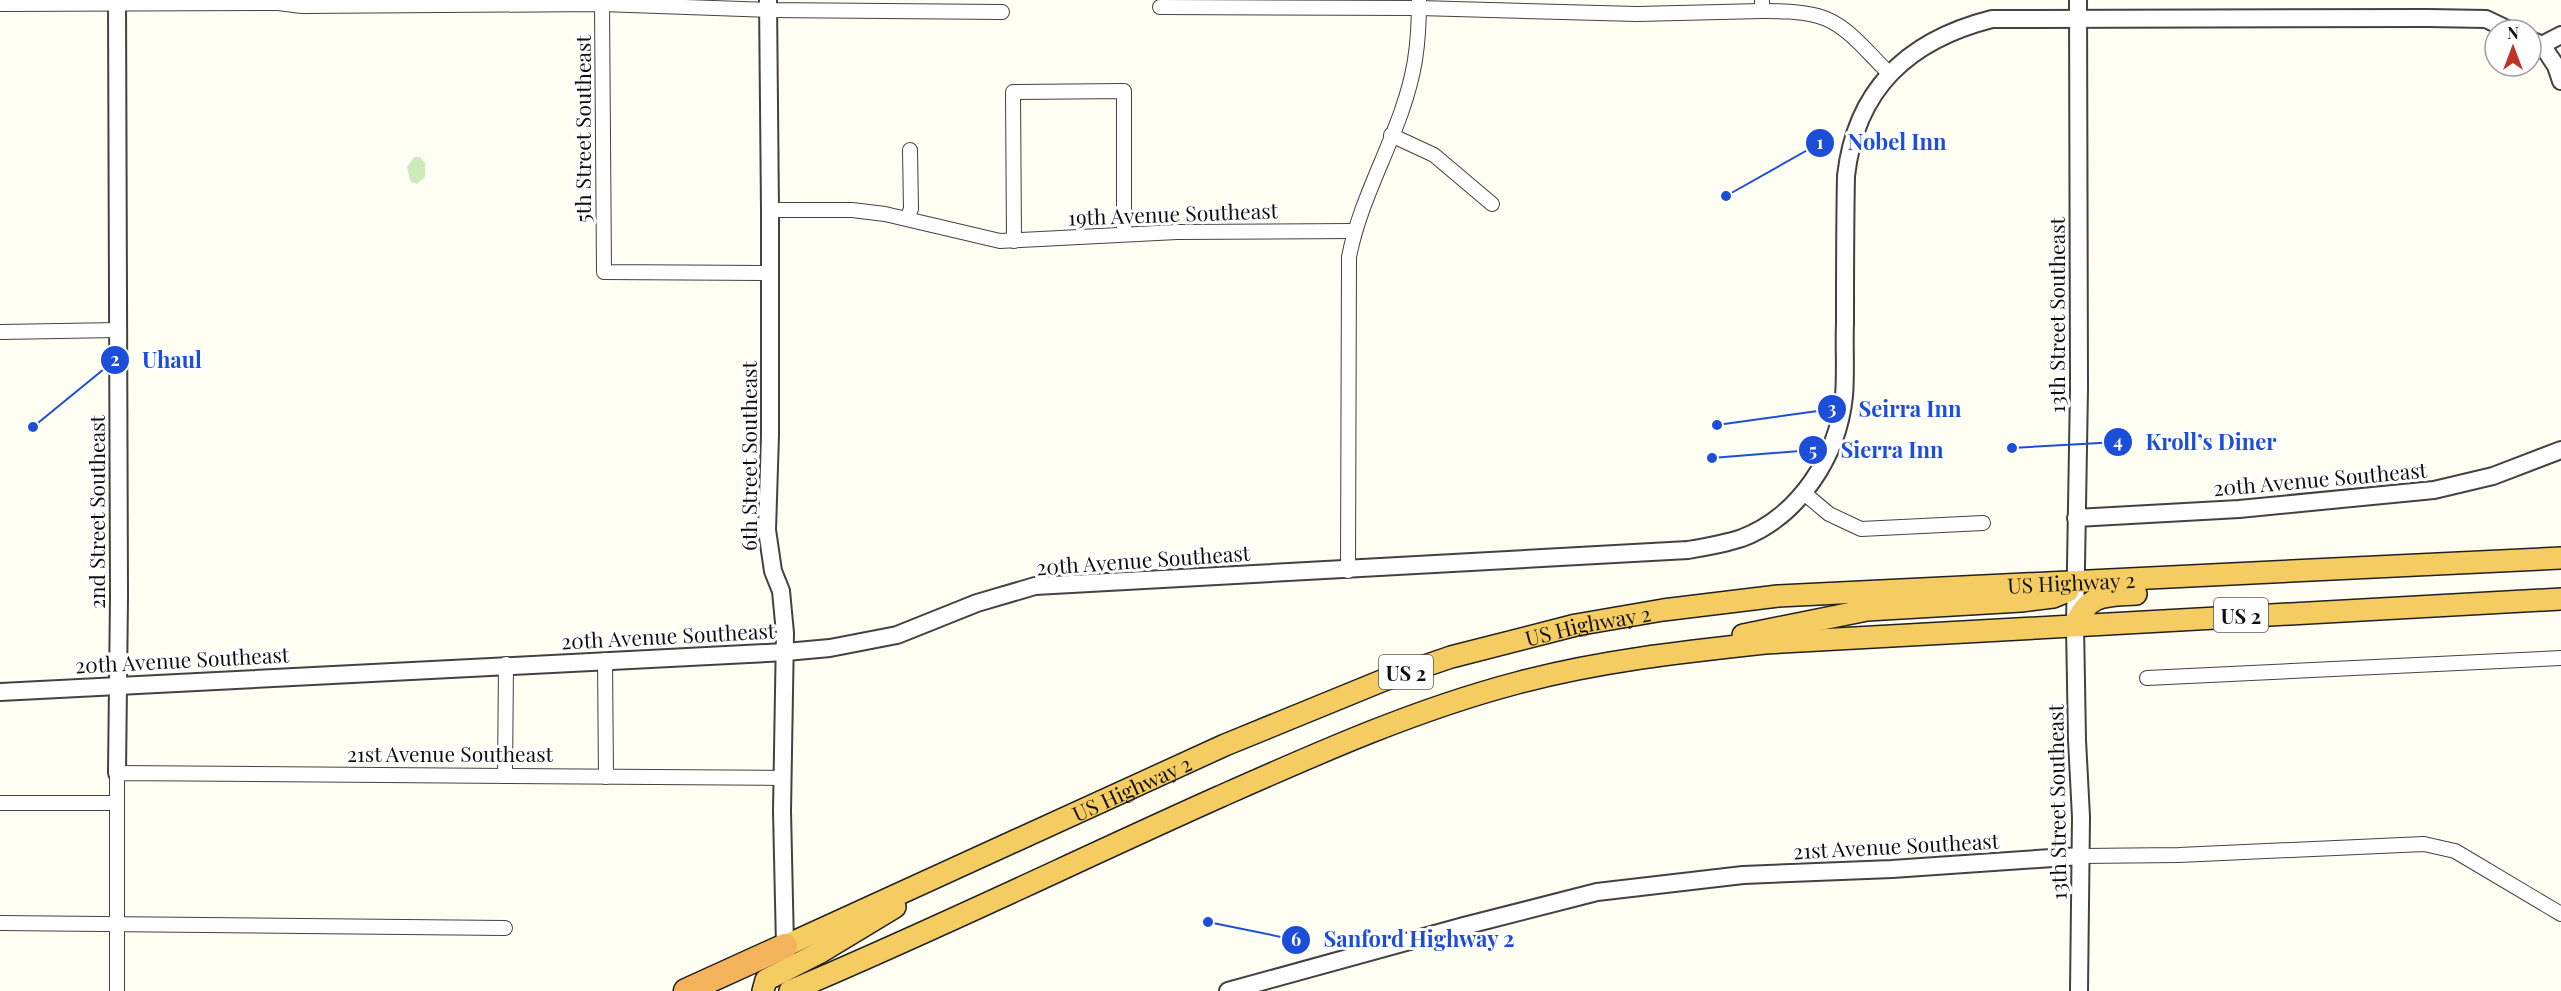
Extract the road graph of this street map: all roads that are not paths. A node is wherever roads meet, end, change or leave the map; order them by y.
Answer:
1 (2078, 0) edge
2 (117, 2) edge
3 (278, 2) edge
4 (446, 2) edge
5 (0, 4) edge
6 (602, 4) junction
7 (1419, 4) edge
8 (768, 5) edge
9 (1762, 5) edge
10 (1160, 7) dead end
11 (1002, 12) dead end
12 (2079, 18) junction
13 (2483, 20) edge
14 (2561, 35) edge
15 (2543, 41) edge
16 (2543, 51) edge
17 (1890, 74) junction
18 (2561, 81) edge
19 (1391, 135) junction
20 (910, 150) dead end
21 (1492, 204) dead end
22 (770, 210) junction
23 (907, 218) junction
24 (1354, 231) junction
25 (1124, 234) junction
26 (1014, 241) junction
27 (770, 273) junction
28 (118, 330) junction
29 (0, 332) edge
30 (2561, 450) edge
31 (1804, 493) junction
32 (2076, 518) junction
33 (1983, 523) dead end
34 (2561, 558) edge
35 (2396, 566) junction
36 (1347, 571) junction
37 (2076, 582) junction
38 (2561, 599) edge
39 (2075, 625) junction
40 (786, 652) junction
41 (1682, 652) junction
42 (2561, 658) edge
43 (606, 660) junction
44 (506, 664) junction
45 (2147, 678) dead end
46 (119, 685) junction
47 (0, 692) edge
48 (117, 773) junction
49 (505, 776) junction
50 (606, 777) junction
51 (782, 778) junction
52 (0, 803) edge
53 (117, 803) junction
54 (981, 856) junction
55 (2081, 856) junction
56 (2561, 914) edge
57 (0, 923) edge
58 (118, 923) junction
59 (506, 928) dead end
60 (785, 946) junction
61 (117, 991) edge
62 (687, 991) edge
63 (718, 991) edge
64 (763, 991) edge
65 (790, 991) edge
66 (1228, 991) edge
67 (2079, 991) edge

1 - 12 street, 13th Street Southeast
2 - 3 street
2 - 5 street
2 - 28 street, 2nd Street Southeast
3 - 4 street
4 - 6 street
6 - 8 street
6 - 27 street, 5th Street Southeast
7 - 9 street
7 - 10 street
7 - 19 street
8 - 11 street
8 - 22 street, 6th Street Southeast
9 - 17 street
12 - 13 street, 20th Avenue Southeast
12 - 17 street, 20th Avenue Southeast
12 - 32 street, 13th Street Southeast
14 - 15 street
16 - 18 street
17 - 31 street, 20th Avenue Southeast
19 - 21 street
19 - 24 street
20 - 23 street
22 - 23 street, 19th Avenue Southeast
22 - 27 street, 6th Street Southeast
23 - 26 street, 19th Avenue Southeast
24 - 25 street, 19th Avenue Southeast
24 - 36 street
25 - 26 street, 19th Avenue Southeast
25 - 26 street
27 - 40 street, 6th Street Southeast
28 - 29 street
28 - 46 street, 2nd Street Southeast
30 - 32 street, 20th Avenue Southeast
31 - 33 street
31 - 36 street, 20th Avenue Southeast
32 - 37 street, 13th Street Southeast
34 - 35 highway, US Highway 2 / US 2
35 - 37 highway, US Highway 2 / US 2
35 - 39 highway
36 - 40 street, 20th Avenue Southeast
37 - 39 street, 13th Street Southeast
37 - 41 highway
37 - 54 highway, US Highway 2 / US 2
38 - 39 highway, US Highway 2 / US 2
39 - 41 highway, US Highway 2 / US 2
39 - 55 street, 13th Street Southeast
40 - 43 street, 20th Avenue Southeast
40 - 51 street, 6th Street Southeast
41 - 65 highway, US Highway 2 / US 2
42 - 45 street
43 - 44 street, 20th Avenue Southeast
43 - 50 street
44 - 46 street, 20th Avenue Southeast
44 - 49 street
46 - 47 street, 20th Avenue Southeast
46 - 48 street, 2nd Street Southeast
48 - 49 street, 21st Avenue Southeast
48 - 53 street
49 - 50 street, 21st Avenue Southeast
50 - 51 street, 21st Avenue Southeast
51 - 60 street, 6th Street Southeast
52 - 53 street
53 - 58 street
54 - 60 highway, US Highway 2 / US 2
54 - 64 highway
55 - 56 street, 21st Avenue Southeast
55 - 66 street, 21st Avenue Southeast
55 - 67 street, 13th Street Southeast
57 - 58 street
58 - 59 street
58 - 61 street
60 - 62 highway, US Highway 2 / US 2
60 - 63 highway

